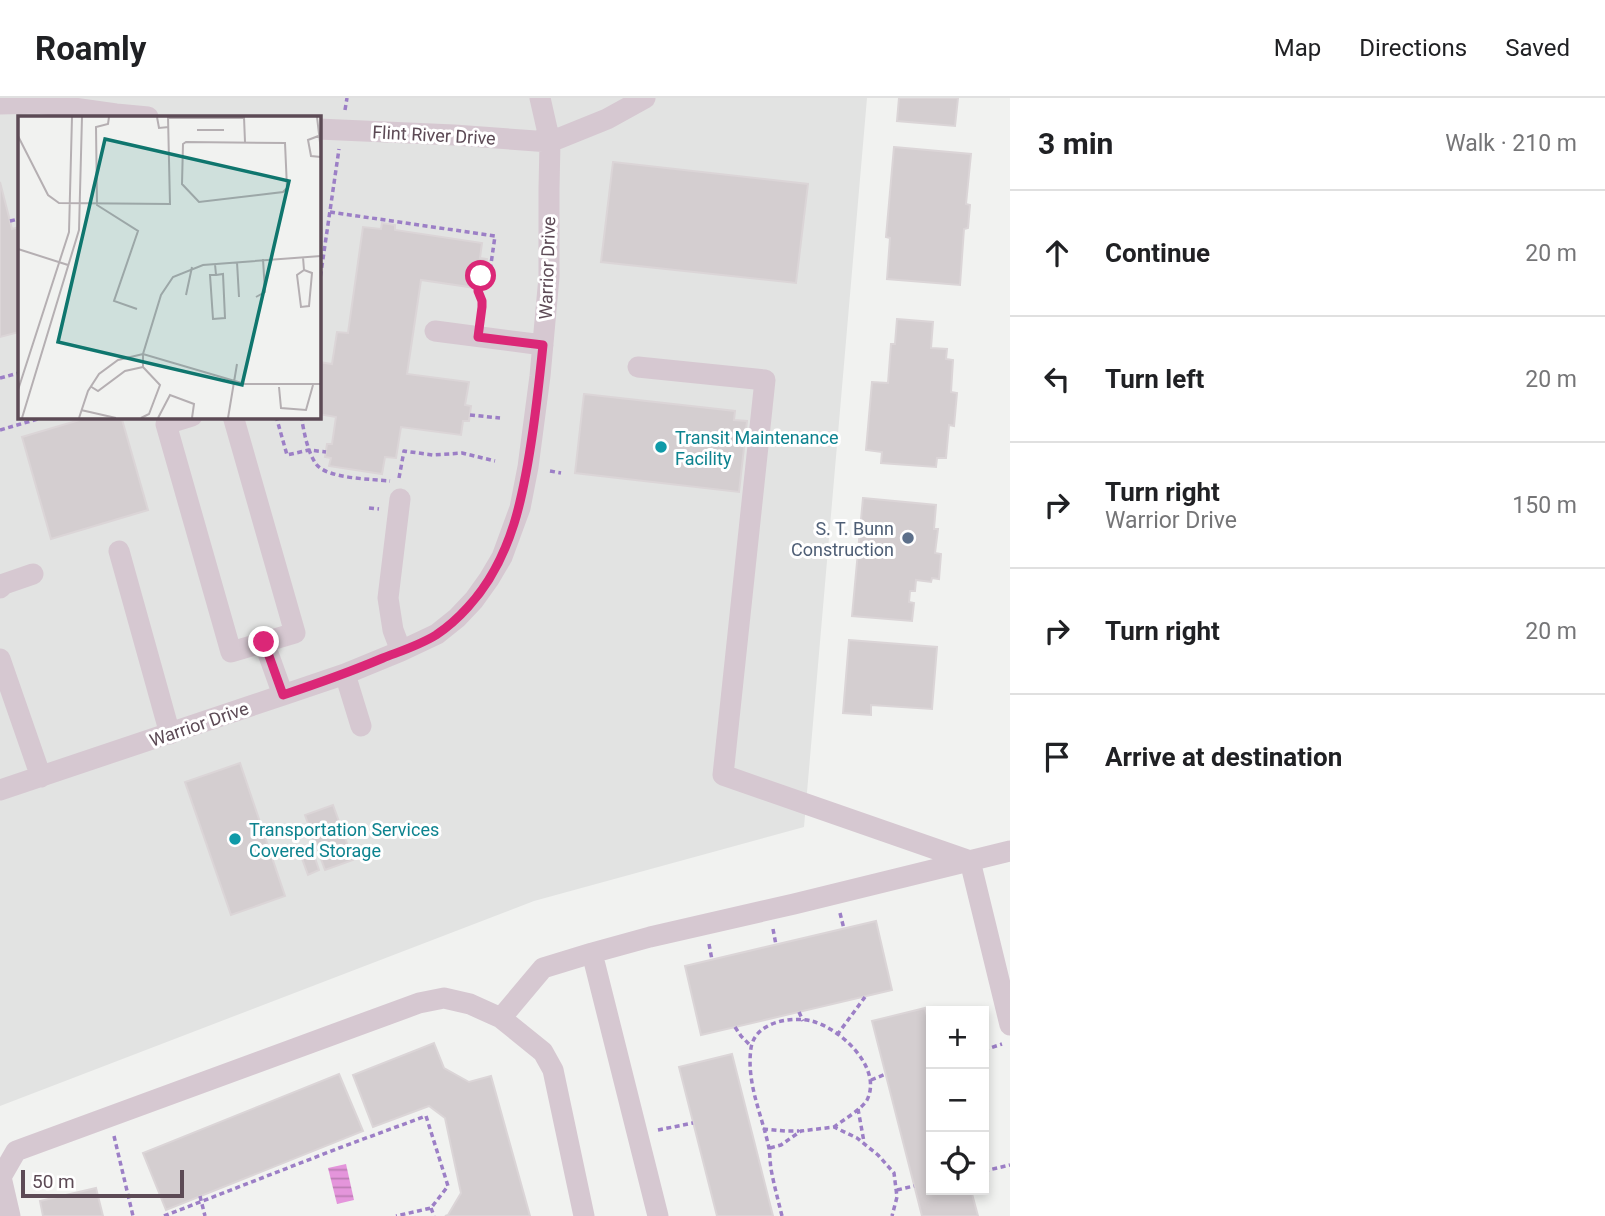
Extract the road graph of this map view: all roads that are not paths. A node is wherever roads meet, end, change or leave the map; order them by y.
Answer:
1 (540, 98) edge
2 (645, 98) edge
3 (0, 104) edge
4 (39, 106) edge
5 (137, 116) edge
6 (320, 129) edge
7 (550, 142) junction
8 (435, 331) dead end
9 (543, 345) junction
10 (638, 367) dead end
11 (186, 418) edge
12 (234, 418) edge
13 (400, 499) dead end
14 (119, 551) dead end
15 (33, 574) dead end
16 (0, 588) edge
17 (264, 642) junction
18 (401, 651) junction
19 (0, 659) edge
20 (345, 674) junction
21 (283, 695) junction
22 (361, 726) dead end
23 (170, 734) junction
24 (41, 777) junction
25 (0, 790) edge
26 (1010, 851) edge
27 (970, 861) junction
28 (592, 953) junction
29 (501, 1018) junction
30 (1010, 1025) edge
31 (10, 1216) edge
32 (584, 1216) edge
33 (659, 1216) edge

1 - 7 street, Warrior Drive
2 - 7 street
3 - 4 street
4 - 5 street
6 - 7 street, Flint River Drive
7 - 9 street, Warrior Drive
8 - 9 street
9 - 18 street, Warrior Drive
10 - 27 street
11 - 17 street
12 - 17 street
13 - 18 street
14 - 23 street
15 - 16 street
17 - 21 street
18 - 20 street, Warrior Drive
19 - 24 street
20 - 21 street, Warrior Drive
20 - 22 street
21 - 23 street, Warrior Drive
23 - 24 street, Warrior Drive
24 - 25 street, Warrior Drive
26 - 27 street
27 - 28 street
27 - 30 street
28 - 29 street
28 - 33 street
29 - 31 street
29 - 32 street

